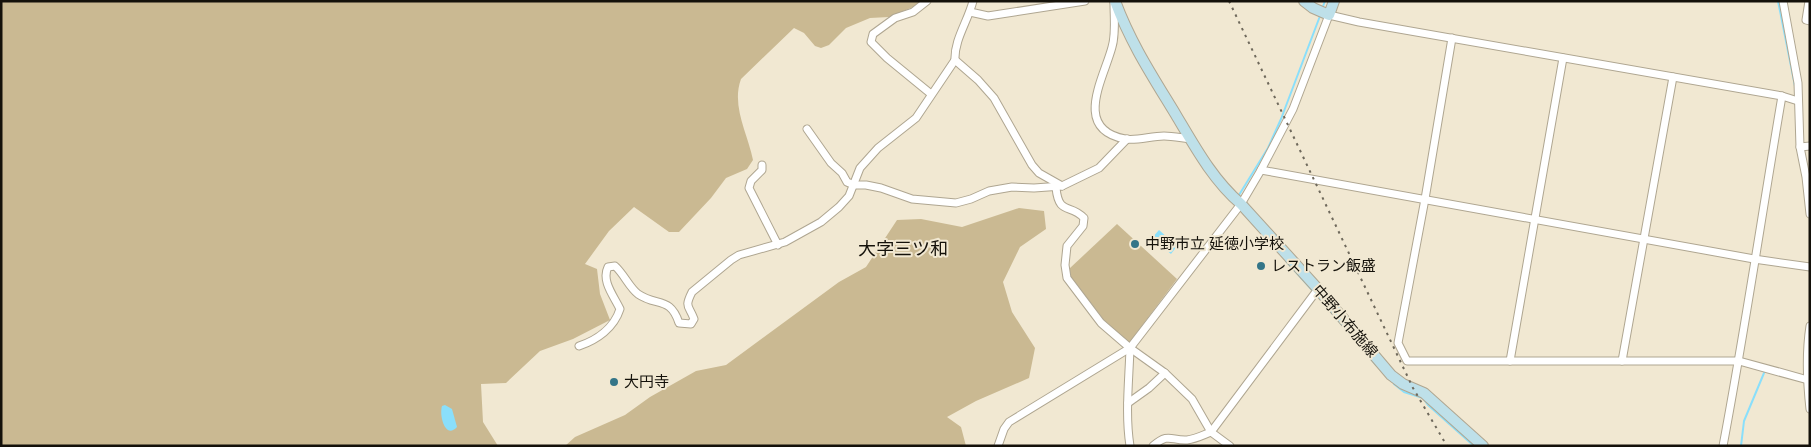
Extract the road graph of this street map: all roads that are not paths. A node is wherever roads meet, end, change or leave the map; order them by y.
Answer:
1 (927, 1) edge
2 (1085, 1) edge
3 (1114, 1) edge
4 (1334, 1) edge
5 (1783, 1) edge
6 (1808, 1) edge
7 (971, 2) edge
8 (1309, 4) edge
9 (970, 12) junction
10 (1329, 15) junction
11 (1810, 21) edge
12 (1452, 38) junction
13 (1563, 58) junction
14 (955, 60) junction
15 (1673, 77) junction
16 (932, 94) junction
17 (1782, 96) junction
18 (1798, 101) junction
19 (807, 129) dead end
20 (1126, 139) junction
21 (1190, 139) junction
22 (1810, 146) edge
23 (1800, 147) junction
24 (762, 164) dead end
25 (1261, 170) junction
26 (854, 185) junction
27 (1059, 187) junction
28 (1426, 199) junction
29 (1241, 204) junction
30 (1810, 214) edge
31 (1535, 218) junction
32 (1644, 239) junction
33 (778, 245) junction
34 (1754, 259) junction
35 (1810, 267) edge
36 (1318, 289) junction
37 (1810, 326) edge
38 (578, 346) dead end
39 (1130, 348) junction
40 (1510, 361) junction
41 (1622, 361) junction
42 (1739, 361) junction
43 (1809, 366) edge
44 (1165, 373) junction
45 (1808, 380) junction
46 (1128, 403) junction
47 (1810, 409) edge
48 (1211, 432) junction
49 (998, 446) edge
50 (1130, 446) edge
51 (1153, 446) edge
52 (1230, 446) edge
53 (1483, 446) edge
54 (1723, 446) edge

1 - 16 street
2 - 9 street
3 - 20 street
3 - 21 main road, 中野小布施線
4 - 10 main road
5 - 18 street
6 - 11 street
7 - 9 street
8 - 10 main road
9 - 14 street
10 - 12 street
10 - 25 street
12 - 13 street
12 - 28 street
13 - 15 street
13 - 31 street
14 - 16 street
14 - 27 street
15 - 17 street
15 - 32 street
16 - 26 street
17 - 18 street
17 - 34 street
18 - 23 street
19 - 26 street
20 - 21 street
20 - 27 street
21 - 29 main road, 中野小布施線
22 - 23 street
23 - 30 street
24 - 33 street
25 - 28 street
25 - 29 street
26 - 27 street
26 - 33 street
27 - 39 street
28 - 31 street
28 - 40 street
29 - 36 main road, 中野小布施線
29 - 39 street
31 - 32 street
31 - 40 street
32 - 34 street
32 - 41 street
33 - 38 street
34 - 35 street
34 - 42 street
36 - 48 street
36 - 53 main road, 中野小布施線
37 - 43 street
39 - 44 street
39 - 46 street
39 - 49 street
40 - 41 street
41 - 42 street
42 - 45 street
42 - 54 street
43 - 45 street
44 - 46 street
44 - 48 street
45 - 47 street
46 - 50 street
48 - 51 street
48 - 52 street

